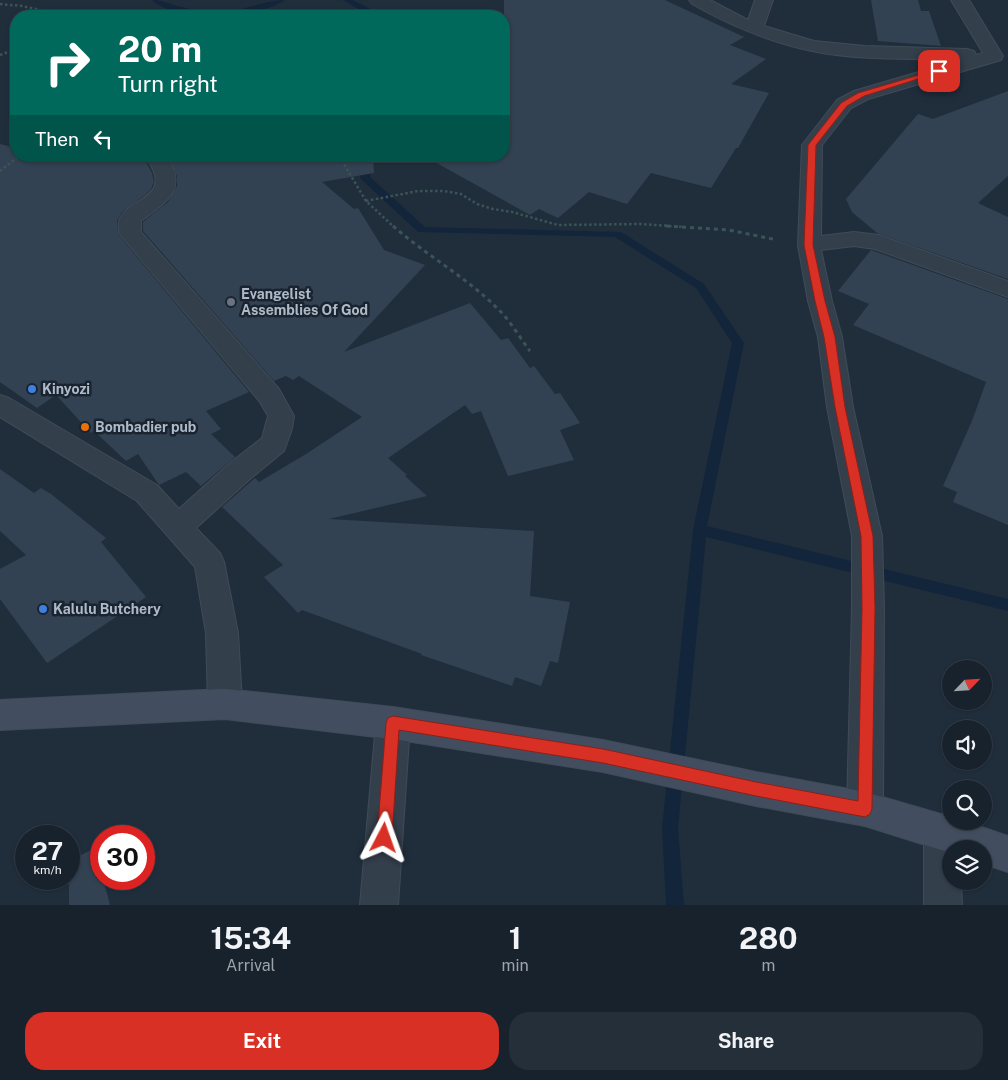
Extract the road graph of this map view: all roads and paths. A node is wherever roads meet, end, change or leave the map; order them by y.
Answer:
1 (698, 0) edge
2 (764, 0) edge
3 (960, 0) edge
4 (0, 4) edge
5 (40, 10) edge
6 (754, 29) junction
7 (8, 52) dead end
8 (0, 55) edge
9 (1001, 57) edge
10 (11, 162) edge
11 (159, 162) edge
12 (343, 162) edge
13 (0, 171) edge
14 (366, 201) junction
15 (809, 245) junction
16 (1008, 289) edge
17 (530, 351) dead end
18 (0, 405) edge
19 (178, 526) junction
20 (226, 704) junction
21 (0, 715) edge
22 (393, 723) junction
23 (865, 809) junction
24 (942, 832) junction
25 (1008, 854) edge
26 (379, 905) edge
27 (943, 905) edge

1 - 6 street
2 - 6 street
3 - 9 street
4 - 5 path
6 - 9 street
7 - 8 path
9 - 15 street
10 - 13 path
11 - 19 street
12 - 14 path
14 - 15 path
14 - 17 path
15 - 16 street
15 - 23 street
18 - 19 street
19 - 20 street
20 - 21 main road
20 - 22 main road
22 - 23 main road
22 - 26 street
23 - 24 main road
24 - 25 main road
24 - 27 street

